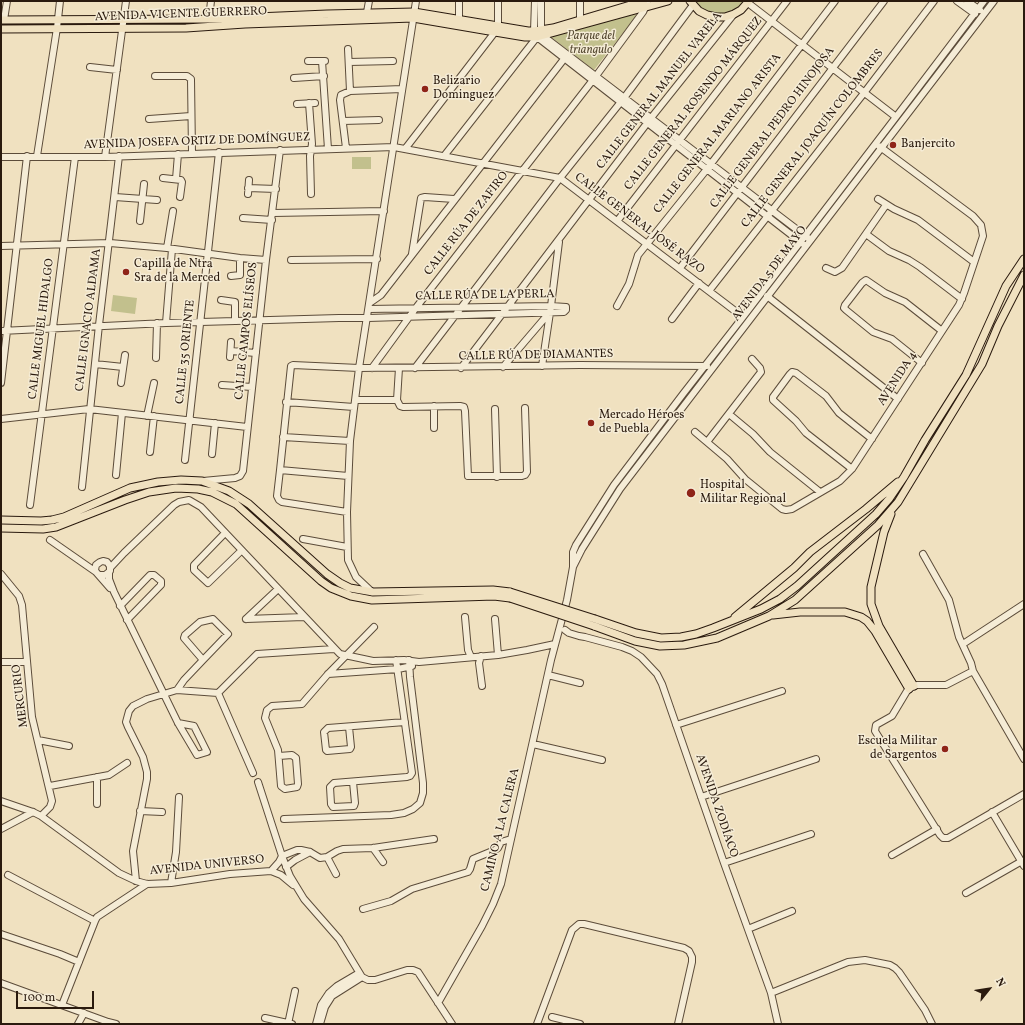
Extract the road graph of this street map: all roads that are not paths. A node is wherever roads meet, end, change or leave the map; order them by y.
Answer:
1 (7, 1) edge
2 (60, 1) edge
3 (126, 1) edge
4 (212, 1) edge
5 (369, 1) edge
6 (416, 1) edge
7 (459, 1) edge
8 (498, 1) edge
9 (534, 1) edge
10 (541, 1) edge
11 (580, 1) edge
12 (668, 1) edge
13 (787, 1) edge
14 (835, 1) edge
15 (884, 1) edge
16 (934, 1) edge
17 (957, 1) edge
18 (967, 1) edge
19 (984, 1) edge
20 (994, 1) edge
21 (749, 2) edge
22 (646, 3) edge
23 (691, 3) edge
24 (620, 8) edge
25 (976, 11) junction
26 (367, 12) junction
27 (985, 13) junction
28 (734, 14) junction
29 (414, 15) junction
30 (58, 19) junction
31 (209, 19) junction
32 (3, 20) edge
33 (124, 20) junction
34 (245, 20) junction
35 (459, 22) junction
36 (580, 22) junction
37 (772, 22) junction
38 (57, 28) junction
39 (123, 28) junction
40 (1, 29) edge
41 (496, 29) junction
42 (539, 33) junction
43 (802, 45) junction
44 (348, 50) dead end
45 (564, 59) junction
46 (308, 61) dead end
47 (393, 61) dead end
48 (349, 62) junction
49 (90, 67) dead end
50 (832, 68) junction
51 (117, 70) junction
52 (155, 76) dead end
53 (324, 76) junction
54 (294, 78) dead end
55 (594, 79) junction
56 (402, 89) junction
57 (350, 91) junction
58 (864, 93) junction
59 (622, 100) junction
60 (297, 104) dead end
61 (192, 116) junction
62 (896, 117) junction
63 (149, 119) dead end
64 (379, 120) dead end
65 (649, 121) junction
66 (343, 122) junction
67 (678, 142) junction
68 (878, 146) junction
69 (394, 147) junction
70 (328, 148) junction
71 (346, 148) junction
72 (312, 149) junction
73 (405, 149) junction
74 (280, 150) junction
75 (219, 152) junction
76 (192, 153) junction
77 (178, 154) junction
78 (27, 156) junction
79 (37, 156) junction
80 (76, 156) junction
81 (119, 156) junction
82 (444, 156) junction
83 (1, 157) edge
84 (105, 157) junction
85 (711, 163) junction
86 (483, 164) junction
87 (706, 169) junction
88 (523, 171) junction
89 (163, 178) dead end
90 (560, 178) junction
91 (176, 179) junction
92 (249, 180) dead end
93 (144, 184) dead end
94 (742, 187) junction
95 (276, 189) junction
96 (738, 193) junction
97 (311, 194) dead end
98 (115, 197) junction
99 (180, 197) dead end
100 (143, 199) junction
101 (454, 199) junction
102 (878, 199) dead end
103 (157, 200) dead end
104 (590, 200) junction
105 (886, 205) junction
106 (772, 210) junction
107 (174, 211) dead end
108 (384, 211) junction
109 (273, 213) junction
110 (768, 216) junction
111 (242, 218) dead end
112 (272, 220) junction
113 (618, 220) junction
114 (140, 221) dead end
115 (866, 234) junction
116 (808, 238) junction
117 (559, 240) junction
118 (110, 243) junction
119 (648, 243) junction
120 (64, 244) junction
121 (803, 244) junction
122 (1, 246) edge
123 (17, 246) junction
124 (170, 249) junction
125 (208, 254) junction
126 (412, 256) junction
127 (240, 258) junction
128 (377, 259) junction
129 (1024, 259) edge
130 (266, 260) junction
131 (291, 260) dead end
132 (974, 262) junction
133 (680, 268) junction
134 (826, 268) dead end
135 (1024, 275) edge
136 (231, 276) dead end
137 (778, 276) junction
138 (699, 283) junction
139 (709, 291) junction
140 (767, 296) junction
141 (962, 299) junction
142 (221, 300) dead end
143 (370, 302) junction
144 (617, 306) dead end
145 (507, 307) junction
146 (460, 308) junction
147 (369, 309) junction
148 (415, 309) junction
149 (550, 309) junction
150 (501, 314) junction
151 (456, 315) junction
152 (410, 317) junction
153 (744, 317) junction
154 (368, 318) junction
155 (672, 319) dead end
156 (235, 321) junction
157 (259, 321) junction
158 (157, 323) junction
159 (166, 323) junction
160 (200, 323) junction
161 (99, 325) junction
162 (52, 330) junction
163 (4, 331) edge
164 (942, 331) junction
165 (724, 341) junction
166 (231, 342) dead end
167 (730, 346) junction
168 (256, 352) junction
169 (125, 355) dead end
170 (156, 358) dead end
171 (752, 359) dead end
172 (922, 363) junction
173 (95, 364) junction
174 (542, 366) junction
175 (705, 366) junction
176 (123, 367) junction
177 (503, 367) junction
178 (713, 367) junction
179 (360, 368) junction
180 (372, 368) junction
181 (399, 368) junction
182 (415, 368) junction
183 (461, 368) junction
184 (1, 383) edge
185 (154, 383) dead end
186 (121, 384) dead end
187 (222, 385) dead end
188 (252, 387) junction
189 (355, 400) junction
190 (898, 400) junction
191 (286, 402) junction
192 (399, 403) junction
193 (434, 406) junction
194 (354, 407) junction
195 (525, 408) dead end
196 (90, 409) junction
197 (495, 409) dead end
198 (122, 413) junction
199 (729, 414) junction
200 (42, 415) junction
201 (150, 416) junction
202 (1, 419) edge
203 (189, 420) junction
204 (215, 423) junction
205 (247, 427) junction
206 (434, 428) dead end
207 (695, 432) dead end
208 (283, 437) junction
209 (872, 439) junction
210 (925, 440) junction
211 (350, 441) junction
212 (707, 442) junction
213 (932, 445) junction
214 (150, 452) dead end
215 (212, 454) dead end
216 (185, 460) dead end
217 (852, 469) junction
218 (280, 470) junction
219 (116, 475) dead end
220 (348, 476) junction
221 (497, 477) junction
222 (904, 477) junction
223 (202, 481) junction
224 (82, 487) dead end
225 (820, 492) junction
226 (30, 505) dead end
227 (598, 509) junction
228 (892, 510) junction
229 (347, 512) junction
230 (604, 513) junction
231 (1, 520) edge
232 (1, 528) edge
233 (225, 534) junction
234 (303, 539) dead end
235 (50, 540) dead end
236 (347, 547) junction
237 (242, 551) junction
238 (124, 553) junction
239 (923, 554) dead end
240 (78, 560) junction
241 (101, 561) junction
242 (573, 567) junction
243 (109, 570) junction
244 (1, 574) edge
245 (98, 574) junction
246 (278, 589) junction
247 (114, 592) junction
248 (373, 592) junction
249 (510, 595) junction
250 (1024, 604) edge
251 (120, 606) junction
252 (769, 616) junction
253 (304, 617) junction
254 (465, 617) dead end
255 (495, 619) dead end
256 (127, 620) junction
257 (595, 623) junction
258 (724, 624) junction
259 (374, 627) dead end
260 (562, 629) junction
261 (556, 644) junction
262 (963, 644) junction
263 (334, 649) junction
264 (498, 655) junction
265 (346, 656) junction
266 (481, 656) junction
267 (471, 657) junction
268 (203, 660) junction
269 (396, 660) junction
270 (1, 662) edge
271 (27, 662) junction
272 (409, 664) junction
273 (398, 669) junction
274 (973, 671) junction
275 (328, 674) junction
276 (548, 675) junction
277 (580, 683) dead end
278 (482, 686) dead end
279 (912, 687) junction
280 (177, 690) junction
281 (782, 691) dead end
282 (164, 693) junction
283 (218, 693) junction
284 (405, 722) junction
285 (178, 723) junction
286 (676, 725) junction
287 (349, 727) junction
288 (38, 740) junction
289 (533, 744) junction
290 (69, 746) dead end
291 (279, 756) junction
292 (816, 759) dead end
293 (1024, 759) edge
294 (602, 760) dead end
295 (127, 763) dead end
296 (252, 774) dead end
297 (97, 777) junction
298 (258, 782) dead end
299 (353, 782) junction
300 (50, 786) junction
301 (1024, 794) edge
302 (179, 797) dead end
303 (701, 797) junction
304 (1, 801) edge
305 (97, 804) dead end
306 (140, 811) junction
307 (33, 812) junction
308 (162, 812) dead end
309 (992, 812) junction
310 (41, 816) junction
311 (284, 819) dead end
312 (1, 829) edge
313 (937, 829) junction
314 (811, 834) dead end
315 (434, 839) dead end
316 (511, 839) junction
317 (373, 848) junction
318 (310, 852) junction
319 (892, 855) dead end
320 (282, 856) junction
321 (327, 857) junction
322 (383, 862) dead end
323 (724, 863) junction
324 (1023, 863) edge
325 (286, 867) junction
326 (272, 871) junction
327 (336, 874) dead end
328 (8, 875) dead end
329 (136, 882) junction
330 (170, 883) junction
331 (147, 884) junction
332 (297, 889) junction
333 (966, 893) dead end
334 (363, 909) dead end
335 (792, 911) dead end
336 (95, 921) junction
337 (748, 930) junction
338 (1, 934) edge
339 (79, 962) junction
340 (361, 975) junction
341 (1, 982) edge
342 (338, 988) junction
343 (296, 991) dead end
344 (772, 994) junction
345 (438, 1003) junction
346 (62, 1005) junction
347 (84, 1013) junction
348 (552, 1016) dead end
349 (265, 1018) dead end
350 (78, 1024) edge
351 (116, 1024) edge
352 (290, 1024) edge
353 (316, 1024) edge
354 (320, 1024) edge
355 (452, 1024) edge
356 (537, 1024) edge
357 (580, 1024) edge
358 (678, 1024) edge
359 (778, 1024) edge
360 (932, 1024) edge

1 - 32 street
2 - 30 street
3 - 33 street
4 - 31 street
5 - 26 street
6 - 29 street
7 - 35 street
8 - 41 street
9 - 42 street
10 - 42 street
11 - 36 street
12 - 22 main road, AVENIDA VICENTE GUERRERO
13 - 37 street, CALLE GENERAL ROSENDO MÁRQUEZ
14 - 43 street, CALLE GENERAL MARIANO ARISTA
15 - 50 street, CALLE GENERAL PEDRO HINOJOSA
16 - 58 street, CALLE GENERAL JOAQUÍN COLOMBRES
17 - 25 street
18 - 25 street
19 - 25 street, AVENIDA 5 DE MAYO
20 - 27 street, AVENIDA 5 DE MAYO
21 - 28 main road
21 - 37 street
22 - 24 main road, AVENIDA VICENTE GUERRERO
22 - 55 street, CALLE RÚA DE ZAFIRO
23 - 28 main road
23 - 59 street
24 - 36 main road, AVENIDA VICENTE GUERRERO
25 - 27 street
25 - 62 street, AVENIDA 5 DE MAYO
26 - 29 main road, AVENIDA VICENTE GUERRERO
26 - 34 main road, AVENIDA VICENTE GUERRERO
27 - 68 street, AVENIDA 5 DE MAYO
28 - 65 street, CALLE GENERAL MANUEL VARELA
29 - 34 main road, AVENIDA VICENTE GUERRERO
29 - 35 main road, AVENIDA VICENTE GUERRERO
29 - 56 street
30 - 32 main road, AVENIDA VICENTE GUERRERO
30 - 33 main road, AVENIDA VICENTE GUERRERO
30 - 38 street
31 - 33 main road, AVENIDA VICENTE GUERRERO
31 - 34 main road, AVENIDA VICENTE GUERRERO
33 - 39 street
34 - 39 main road, AVENIDA VICENTE GUERRERO
35 - 41 main road, AVENIDA VICENTE GUERRERO
36 - 42 main road, AVENIDA VICENTE GUERRERO
37 - 43 street
37 - 67 street, CALLE GENERAL ROSENDO MÁRQUEZ
38 - 39 main road, AVENIDA VICENTE GUERRERO
38 - 40 main road, AVENIDA VICENTE GUERRERO
38 - 79 street
39 - 51 street
41 - 42 main road, AVENIDA VICENTE GUERRERO
41 - 73 street
42 - 45 street
42 - 55 street
42 - 82 street
43 - 50 street
43 - 85 street, CALLE GENERAL MARIANO ARISTA
44 - 48 street
45 - 55 street
45 - 86 street
46 - 53 street
47 - 48 street
48 - 57 street
49 - 51 street
50 - 58 street
50 - 94 street, CALLE GENERAL PEDRO HINOJOSA
51 - 84 street
52 - 61 street
53 - 54 street
53 - 70 street
55 - 59 street
55 - 88 street, CALLE RÚA DE ZAFIRO
56 - 57 street
56 - 69 street
57 - 66 street
58 - 62 street
58 - 106 street, CALLE GENERAL JOAQUÍN COLOMBRES
59 - 65 street
59 - 90 street
60 - 72 street
61 - 63 street
61 - 76 street
62 - 68 street, AVENIDA 5 DE MAYO
64 - 66 street
65 - 67 street
65 - 104 street, CALLE GENERAL MANUEL VARELA
66 - 71 street
67 - 85 street
67 - 87 street
67 - 113 street, CALLE GENERAL ROSENDO MÁRQUEZ
68 - 116 street, AVENIDA 5 DE MAYO
68 - 132 street, AVENIDA 4
69 - 71 street, AVENIDA JOSEFA ORTIZ DE DOMÍNGUEZ
69 - 73 street, CALLE GENERAL JOSÉ RAZO
69 - 108 street
70 - 71 street, AVENIDA JOSEFA ORTIZ DE DOMÍNGUEZ
70 - 72 street, AVENIDA JOSEFA ORTIZ DE DOMÍNGUEZ
72 - 74 street, AVENIDA JOSEFA ORTIZ DE DOMÍNGUEZ
72 - 97 street
73 - 82 street, CALLE GENERAL JOSÉ RAZO
74 - 75 street, AVENIDA JOSEFA ORTIZ DE DOMÍNGUEZ
74 - 95 street, CALLE CAMPOS ELÍSEOS
75 - 76 street, AVENIDA JOSEFA ORTIZ DE DOMÍNGUEZ
75 - 125 street, CALLE 35 ORIENTE
76 - 77 street, AVENIDA JOSEFA ORTIZ DE DOMÍNGUEZ
77 - 81 street, AVENIDA JOSEFA ORTIZ DE DOMÍNGUEZ
77 - 91 street
78 - 79 street, AVENIDA JOSEFA ORTIZ DE DOMÍNGUEZ
78 - 83 street, AVENIDA JOSEFA ORTIZ DE DOMÍNGUEZ
78 - 123 street
79 - 80 street, AVENIDA JOSEFA ORTIZ DE DOMÍNGUEZ
80 - 84 street, AVENIDA JOSEFA ORTIZ DE DOMÍNGUEZ
80 - 120 street, CALLE MIGUEL HIDALGO
81 - 84 street, AVENIDA JOSEFA ORTIZ DE DOMÍNGUEZ
81 - 98 street, CALLE IGNACIO ALDAMA
82 - 86 street, CALLE GENERAL JOSÉ RAZO
85 - 87 street, CALLE GENERAL MARIANO ARISTA
85 - 94 street
86 - 88 street, CALLE GENERAL JOSÉ RAZO
86 - 101 street
87 - 96 street
87 - 119 street, CALLE GENERAL MARIANO ARISTA
88 - 90 street, CALLE GENERAL JOSÉ RAZO
88 - 148 street, CALLE RÚA DE ZAFIRO
89 - 91 street
90 - 104 street, CALLE GENERAL JOSÉ RAZO
90 - 146 street
91 - 99 street
92 - 95 street
93 - 100 street
94 - 96 street, CALLE GENERAL PEDRO HINOJOSA
94 - 106 street
95 - 109 street, CALLE CAMPOS ELÍSEOS
96 - 110 street
96 - 133 street, CALLE GENERAL PEDRO HINOJOSA
98 - 100 street
98 - 118 street, CALLE IGNACIO ALDAMA
100 - 103 street
100 - 114 street
101 - 126 street
101 - 126 street
102 - 105 street
104 - 113 street, CALLE GENERAL JOSÉ RAZO
104 - 117 street, CALLE GENERAL MANUEL VARELA
105 - 115 street
105 - 132 street
106 - 110 street, CALLE GENERAL JOAQUÍN COLOMBRES
106 - 116 street
107 - 124 street
108 - 109 street
108 - 128 street
109 - 112 street, CALLE CAMPOS ELÍSEOS
110 - 121 street
110 - 139 street, CALLE GENERAL JOAQUÍN COLOMBRES
111 - 112 street
112 - 130 street, CALLE CAMPOS ELÍSEOS
113 - 119 street, CALLE GENERAL JOSÉ RAZO
115 - 134 street
115 - 141 street
116 - 121 street, AVENIDA 5 DE MAYO
117 - 145 street, CALLE GENERAL MANUEL VARELA
117 - 149 street
118 - 120 street
118 - 124 street
118 - 161 street, CALLE IGNACIO ALDAMA
119 - 133 street, CALLE GENERAL JOSÉ RAZO
119 - 144 street, CALLE GENERAL MARIANO ARISTA
120 - 123 street
120 - 162 street, CALLE MIGUEL HIDALGO
121 - 137 street, AVENIDA 5 DE MAYO
122 - 123 street
123 - 163 street
124 - 125 street
124 - 159 street
125 - 127 street
125 - 160 street, CALLE 35 ORIENTE
126 - 143 street
127 - 130 street
127 - 136 street
128 - 131 street
128 - 143 street
129 - 210 main road
130 - 157 street, CALLE CAMPOS ELÍSEOS
132 - 141 street, AVENIDA 4
133 - 138 street, CALLE GENERAL JOSÉ RAZO
135 - 213 main road
137 - 140 street, AVENIDA 5 DE MAYO
137 - 153 street, AVENIDA 5 DE MAYO
138 - 139 street, CALLE GENERAL JOSÉ RAZO
138 - 155 street
139 - 153 street, CALLE GENERAL JOSÉ RAZO
140 - 167 street, AVENIDA 5 DE MAYO
140 - 190 street
141 - 164 street, AVENIDA 4
142 - 156 street
143 - 147 street
145 - 146 street, CALLE RÚA DE LA PERLA
145 - 149 street, CALLE RÚA DE LA PERLA
145 - 150 street, CALLE GENERAL MANUEL VARELA
146 - 148 street, CALLE RÚA DE LA PERLA
146 - 151 street
147 - 148 street, CALLE RÚA DE LA PERLA
147 - 154 street
148 - 152 street, CALLE RÚA DE ZAFIRO
149 - 150 street, CALLE RÚA DE LA PERLA
149 - 174 street
149 - 177 street
150 - 151 street, CALLE RÚA DE LA PERLA
150 - 183 street, CALLE GENERAL MANUEL VARELA
151 - 152 street, CALLE RÚA DE LA PERLA
151 - 182 street
152 - 154 street, CALLE RÚA DE LA PERLA
152 - 180 street, CALLE RÚA DE ZAFIRO
153 - 165 street, AVENIDA 5 DE MAYO
154 - 157 street, CALLE RÚA DE LA PERLA
154 - 179 street
156 - 157 street, CALLE RÚA DE LA PERLA
156 - 160 street, CALLE RÚA DE LA PERLA
157 - 168 street, CALLE CAMPOS ELÍSEOS
158 - 159 street, CALLE RÚA DE LA PERLA
158 - 161 street, CALLE RÚA DE LA PERLA
158 - 170 street
159 - 160 street, CALLE RÚA DE LA PERLA
160 - 203 street, CALLE 35 ORIENTE
161 - 162 street, CALLE RÚA DE LA PERLA
161 - 173 street, CALLE IGNACIO ALDAMA
162 - 163 street, CALLE RÚA DE LA PERLA
162 - 200 street, CALLE MIGUEL HIDALGO
163 - 184 street
164 - 172 street, AVENIDA 4
164 - 172 street
165 - 167 street
165 - 175 street, AVENIDA 5 DE MAYO
166 - 168 street
167 - 178 street, AVENIDA 5 DE MAYO
168 - 188 street, CALLE CAMPOS ELÍSEOS
169 - 176 street
171 - 199 street
172 - 190 street, AVENIDA 4
173 - 176 street
173 - 196 street, CALLE IGNACIO ALDAMA
174 - 175 street, CALLE RÚA DE DIAMANTES
174 - 177 street, CALLE RÚA DE DIAMANTES
175 - 178 street, CALLE RÚA DE DIAMANTES
175 - 227 street, AVENIDA 5 DE MAYO
176 - 186 street
177 - 183 street, CALLE RÚA DE DIAMANTES
178 - 230 street, AVENIDA 5 DE MAYO
179 - 180 street, CALLE RÚA DE DIAMANTES
179 - 189 street
179 - 191 street, CALLE RÚA DE DIAMANTES
180 - 181 street, CALLE RÚA DE DIAMANTES
181 - 182 street, CALLE RÚA DE DIAMANTES
181 - 192 street
182 - 183 street, CALLE RÚA DE DIAMANTES
185 - 201 street
187 - 188 street
188 - 205 street, CALLE CAMPOS ELÍSEOS
189 - 192 street
189 - 194 street
190 - 209 street, AVENIDA 4
191 - 194 street
191 - 208 street
192 - 193 street
193 - 206 street
193 - 221 street
194 - 211 street
195 - 221 street
196 - 198 street
196 - 200 street
196 - 224 street, CALLE IGNACIO ALDAMA
197 - 221 street
198 - 201 street
198 - 219 street
199 - 212 street
199 - 225 street
200 - 202 street
200 - 226 street, CALLE MIGUEL HIDALGO
201 - 203 street
201 - 214 street
203 - 204 street
203 - 216 street, CALLE 35 ORIENTE
204 - 205 street
204 - 215 street
205 - 223 street, CALLE CAMPOS ELÍSEOS
207 - 212 street
208 - 211 street
208 - 218 street
209 - 217 street, AVENIDA 4
209 - 217 street
210 - 213 main road
210 - 222 main road
211 - 220 street
212 - 225 street, AVENIDA 4
213 - 228 main road
217 - 225 street, AVENIDA 4
218 - 220 street
218 - 229 street
220 - 229 street
222 - 258 main road
222 - 258 main road
223 - 231 main road
223 - 248 main road
227 - 230 street
227 - 242 street, AVENIDA 5 DE MAYO
228 - 252 main road
228 - 279 main road
229 - 236 street
230 - 242 street, AVENIDA 5 DE MAYO
232 - 249 main road
233 - 237 street
233 - 237 street
233 - 238 street
234 - 236 street
235 - 240 street
236 - 248 street
237 - 246 street
238 - 241 street
238 - 243 street
239 - 262 street
240 - 241 street
240 - 245 street
241 - 243 street
241 - 245 street
242 - 260 street, AVENIDA 5 DE MAYO
243 - 245 street
243 - 247 street
244 - 271 street, MERCURIO
245 - 247 street
246 - 253 street
246 - 253 street
247 - 251 street
248 - 249 main road
249 - 257 main road, bridge
250 - 262 street
251 - 256 street
251 - 256 street
252 - 257 main road
252 - 279 main road
253 - 263 street
254 - 267 street
255 - 264 street
256 - 282 street
257 - 258 main road
259 - 265 street
260 - 261 street, CAMINO A LA CALERA
260 - 286 street, AVENIDA ZODÍACO
261 - 264 street
261 - 276 street, CAMINO A LA CALERA
262 - 274 street
263 - 265 street
263 - 283 street
264 - 266 street
265 - 269 street
265 - 275 street
266 - 267 street
266 - 278 street
267 - 272 street
268 - 268 street
268 - 280 street
269 - 272 street
269 - 273 street
270 - 271 street
271 - 288 street, MERCURIO
272 - 273 street
272 - 311 street
273 - 275 street
273 - 284 street
274 - 279 street
274 - 293 street
275 - 291 street
276 - 277 street
276 - 289 street, CAMINO A LA CALERA
279 - 313 street
280 - 282 street
280 - 283 street
281 - 286 street
282 - 285 street
282 - 306 street
283 - 296 street
284 - 287 street
284 - 299 street
285 - 285 street
286 - 303 street, AVENIDA ZODÍACO
287 - 287 street
288 - 290 street
288 - 300 street, MERCURIO
289 - 294 street
289 - 316 street, CAMINO A LA CALERA
291 - 291 street
292 - 303 street
295 - 297 street
297 - 300 street
297 - 305 street
298 - 320 street
299 - 299 street
300 - 310 street, MERCURIO
301 - 309 street
302 - 330 street
303 - 323 street, AVENIDA ZODÍACO
304 - 307 street, AVENIDA UNIVERSO
306 - 308 street
306 - 329 street
307 - 310 street, AVENIDA UNIVERSO
307 - 312 street
309 - 313 street
309 - 324 street
310 - 329 street, AVENIDA UNIVERSO
313 - 319 street
314 - 323 street
315 - 317 street
316 - 334 street
316 - 345 street, CAMINO A LA CALERA
317 - 321 street
317 - 322 street
318 - 320 street
318 - 321 street
318 - 325 street
320 - 325 street
320 - 326 street, AVENIDA UNIVERSO
321 - 327 street
323 - 337 street, AVENIDA ZODÍACO
324 - 333 street
325 - 332 street
326 - 330 street, AVENIDA UNIVERSO
326 - 332 street, AVENIDA UNIVERSO
328 - 336 street
329 - 331 street, AVENIDA UNIVERSO
330 - 331 street, AVENIDA UNIVERSO
331 - 336 street
332 - 340 street
335 - 337 street
336 - 339 street
337 - 344 street, AVENIDA ZODÍACO
338 - 339 street
339 - 346 street
340 - 342 street
340 - 345 street
341 - 346 street
342 - 353 street
342 - 354 street
343 - 352 street
344 - 359 street, AVENIDA ZODÍACO
344 - 360 street
345 - 355 street
346 - 347 street
347 - 350 street
347 - 351 street
348 - 357 street
349 - 352 street
356 - 358 street

